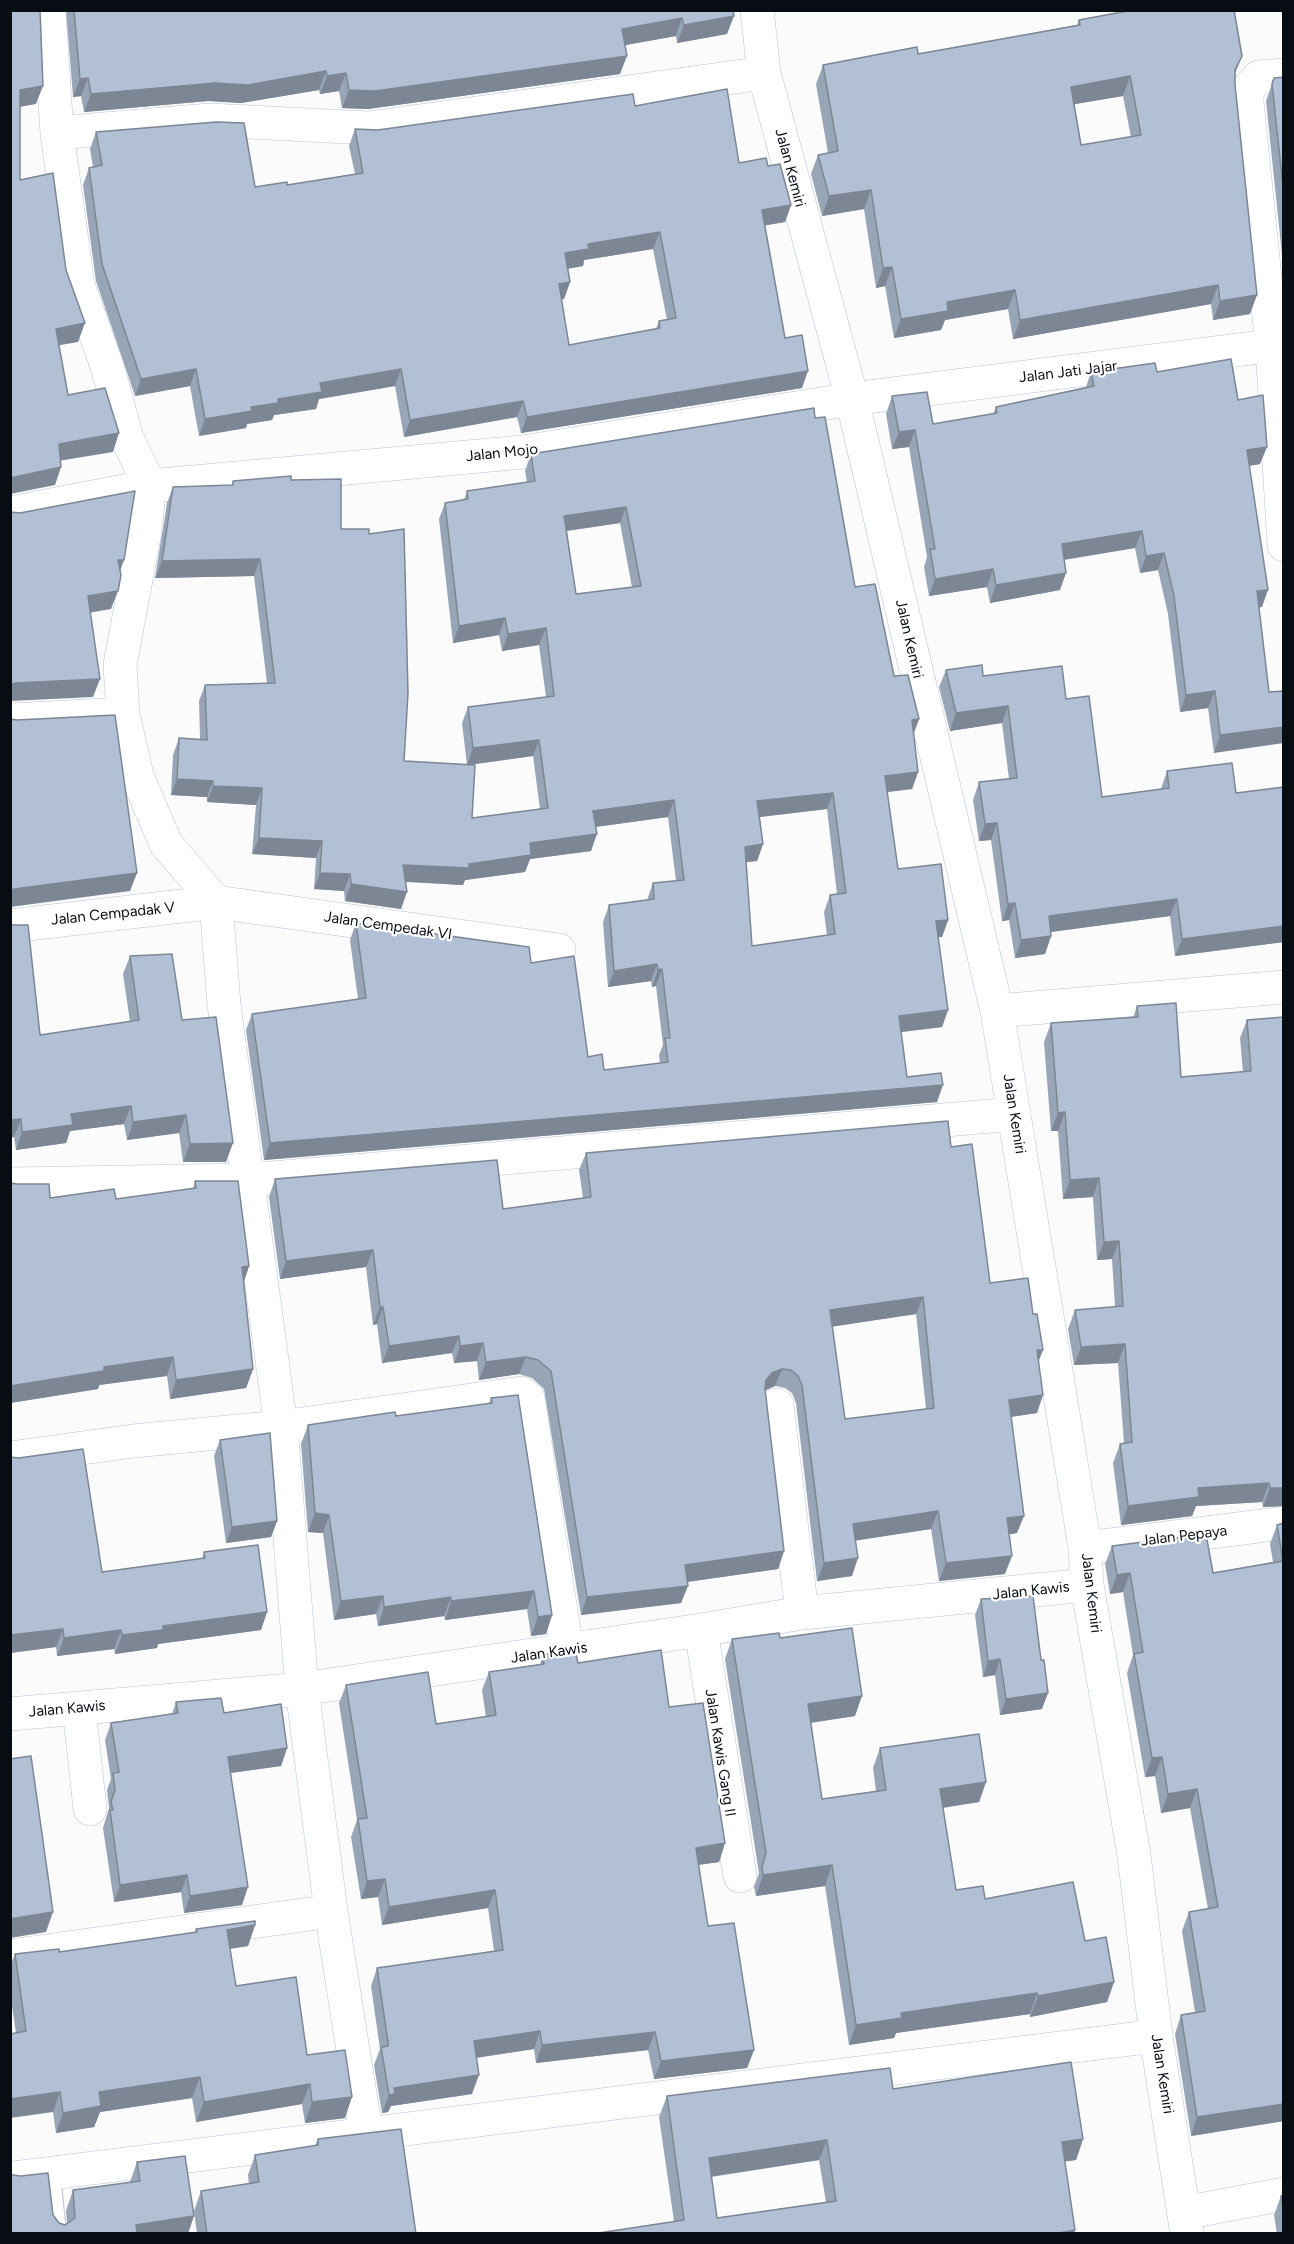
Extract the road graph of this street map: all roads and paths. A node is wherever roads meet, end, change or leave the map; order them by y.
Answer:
1 (49, 10) edge
2 (757, 10) edge
3 (764, 73) junction
4 (1284, 75) edge
5 (57, 133) junction
6 (1278, 345) edge
7 (852, 399) junction
8 (150, 486) junction
9 (10, 513) edge
10 (1283, 538) edge
11 (1284, 545) edge
12 (123, 714) junction
13 (10, 720) edge
14 (216, 902) junction
15 (10, 926) edge
16 (559, 950) dead end
17 (1284, 987) edge
18 (997, 1011) junction
19 (1014, 1114) junction
20 (249, 1180) junction
21 (10, 1184) edge
22 (777, 1405) dead end
23 (281, 1427) junction
24 (10, 1458) edge
25 (1284, 1523) edge
26 (1085, 1548) junction
27 (1087, 1585) junction
28 (802, 1613) junction
29 (701, 1630) junction
30 (567, 1650) junction
31 (302, 1689) junction
32 (79, 1708) junction
33 (10, 1714) edge
34 (90, 1809) dead end
35 (740, 1876) dead end
36 (331, 1911) junction
37 (10, 1956) edge
38 (1156, 2036) junction
39 (366, 2132) junction
40 (51, 2173) junction
41 (12, 2178) edge
42 (1284, 2194) edge
43 (1185, 2223) edge
44 (57, 2234) edge

1 - 5 street
2 - 3 street, Jalan Kemiri
3 - 5 street
3 - 7 street, Jalan Kemiri
4 - 6 street
5 - 8 street
6 - 7 street, Jalan Jati Jajar
6 - 10 street
7 - 8 street, Jalan Mojo
7 - 18 street, Jalan Kemiri
8 - 9 street, Jalan Mojo
8 - 12 street
10 - 11 street
12 - 13 street
12 - 14 street
14 - 15 street, Jalan Cempadak V
14 - 16 street, Jalan Cempedak VI
14 - 20 street
17 - 18 street
18 - 19 street, Jalan Kemiri
19 - 20 street
19 - 26 street, Jalan Kemiri
20 - 21 street
20 - 23 street
22 - 28 street
23 - 24 street
23 - 30 street
23 - 31 street
25 - 26 street, Jalan Pepaya
26 - 27 street, Jalan Kemiri
27 - 28 street, Jalan Kawis
27 - 38 street, Jalan Kemiri
28 - 29 street, Jalan Kawis
29 - 30 street, Jalan Kawis
29 - 35 street, Jalan Kawis Gang II
30 - 31 street, Jalan Kawis
31 - 32 street, Jalan Kawis
31 - 36 street
32 - 33 street, Jalan Kawis
32 - 34 street
36 - 37 street
36 - 39 street
38 - 39 street
38 - 43 street, Jalan Kemiri
39 - 40 street
40 - 41 street
40 - 44 lane
42 - 43 street

